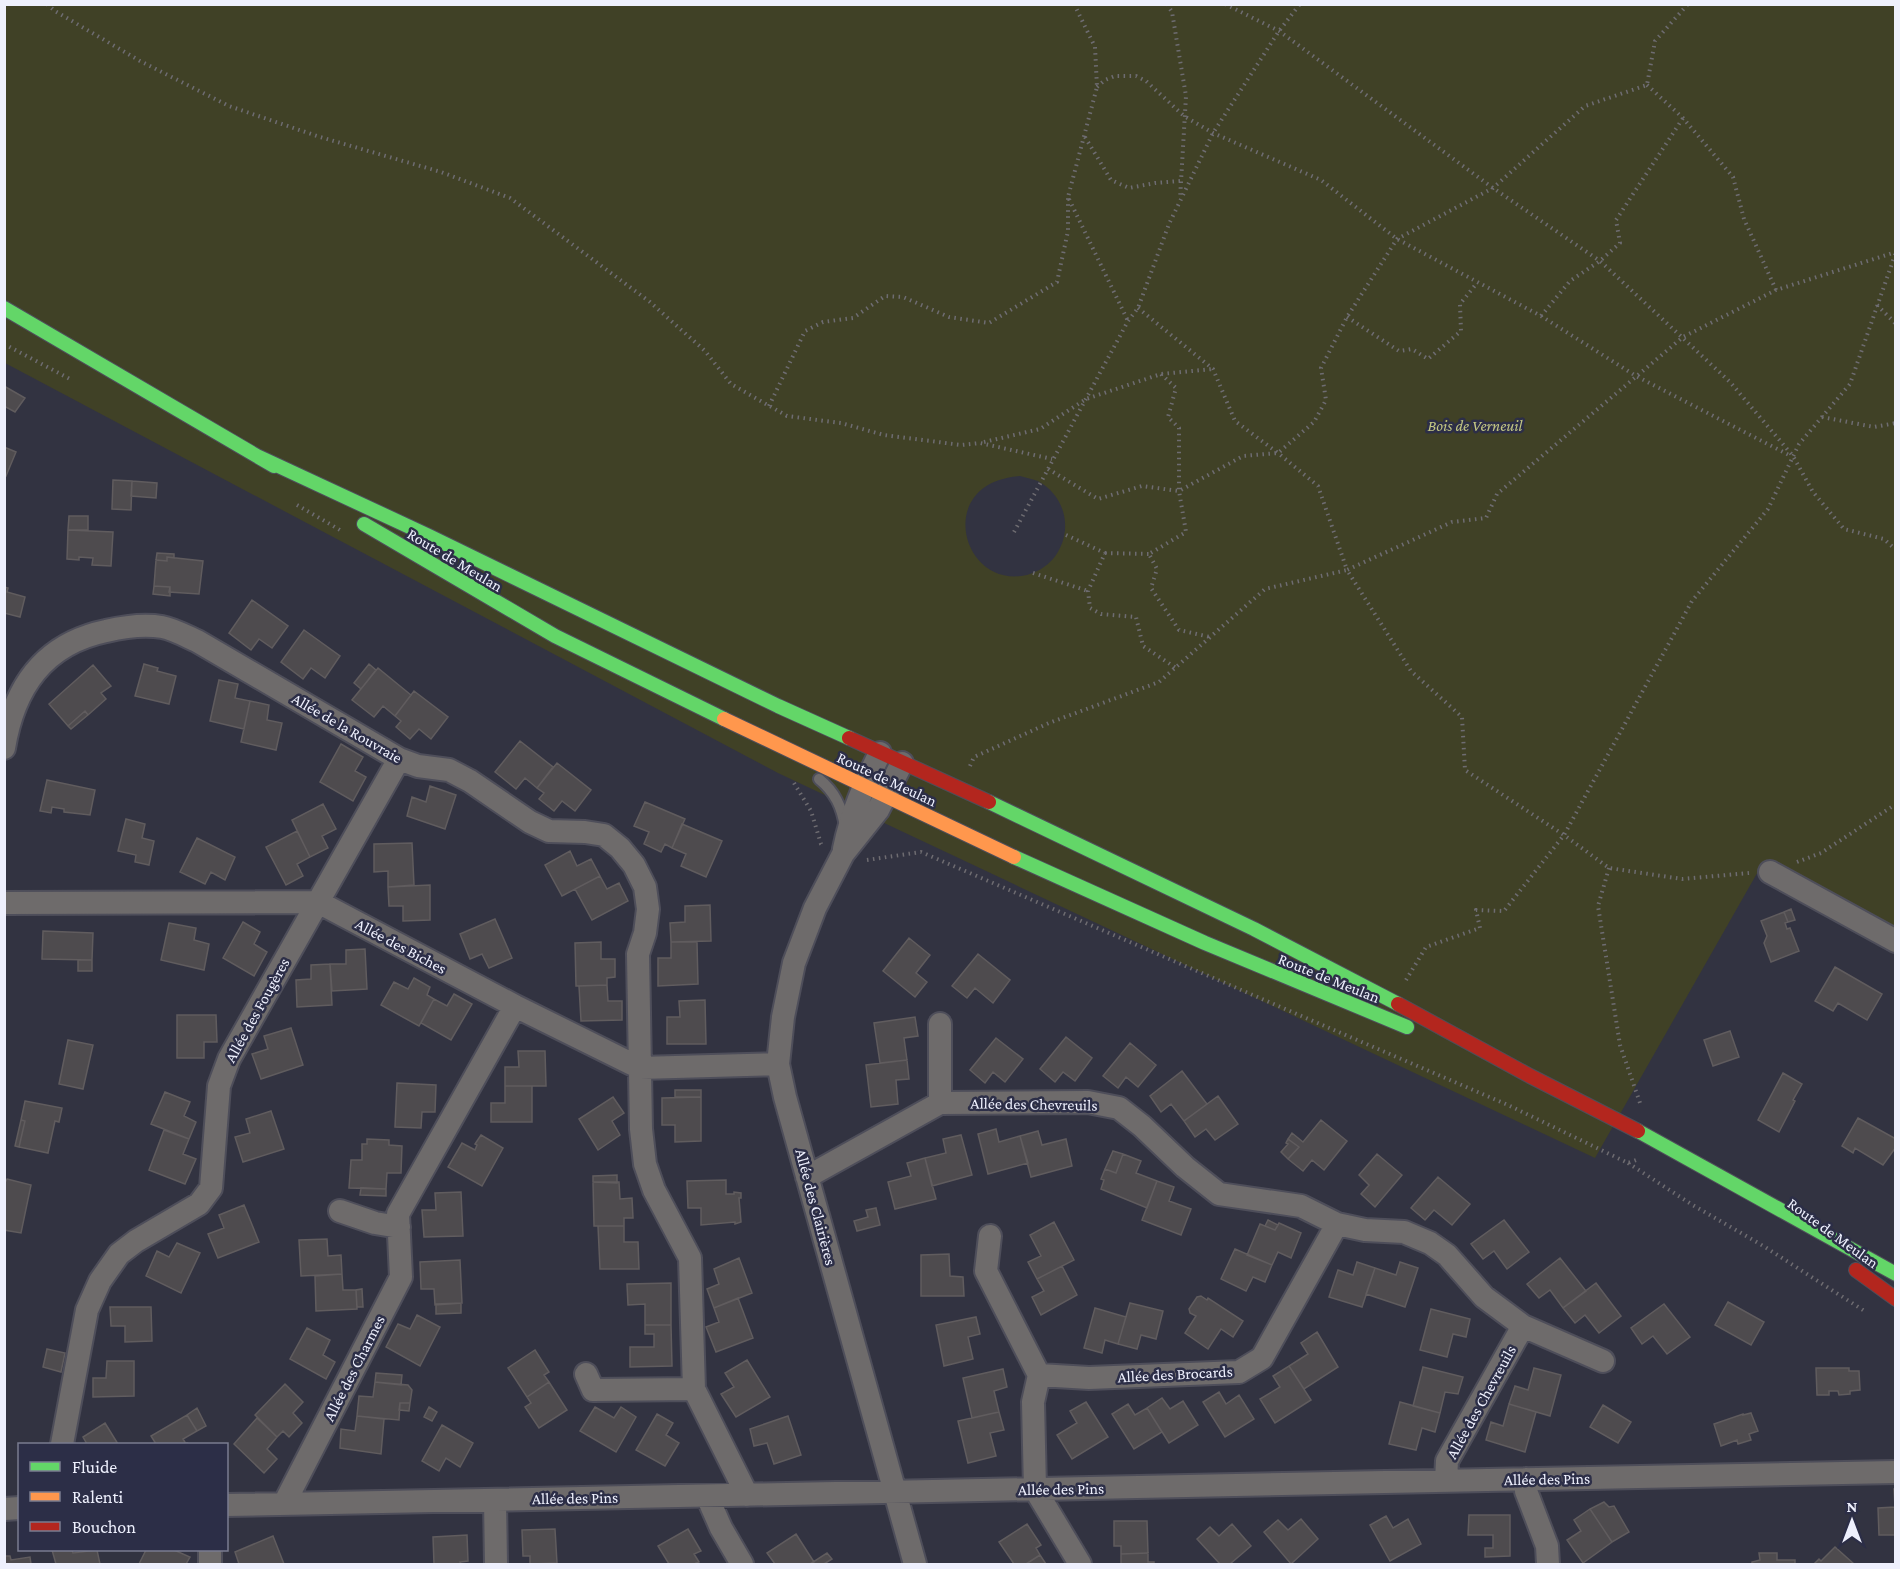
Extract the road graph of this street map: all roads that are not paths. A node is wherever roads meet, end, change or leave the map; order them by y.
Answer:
1 (4, 308) edge
2 (257, 456) junction
3 (736, 725) junction
4 (4, 748) edge
5 (880, 753) junction
6 (399, 759) junction
7 (902, 763) junction
8 (863, 786) junction
9 (885, 796) junction
10 (844, 846) junction
11 (1770, 872) road end
12 (318, 902) junction
13 (4, 903) edge
14 (1896, 941) edge
15 (515, 1006) junction
16 (940, 1024) dead end
17 (778, 1064) junction
18 (640, 1068) junction
19 (1530, 1076) junction
20 (940, 1103) junction
21 (807, 1177) junction
22 (1751, 1194) junction
23 (340, 1211) dead end
24 (1338, 1224) junction
25 (399, 1227) junction
26 (990, 1236) dead end
27 (1896, 1274) edge
28 (1896, 1299) edge
29 (1523, 1326) junction
30 (1603, 1360) dead end
31 (586, 1374) dead end
32 (1039, 1375) junction
33 (694, 1389) junction
34 (62, 1443) edge
35 (1896, 1472) edge
36 (1526, 1479) junction
37 (1446, 1480) junction
38 (1035, 1490) junction
39 (895, 1492) junction
40 (747, 1495) junction
41 (707, 1496) junction
42 (495, 1500) junction
43 (284, 1504) junction
44 (228, 1505) edge
45 (496, 1564) edge
46 (742, 1564) edge
47 (915, 1564) edge
48 (1080, 1564) edge
49 (1548, 1564) edge

1 - 2 main road, Route de Meulan
2 - 3 main road, Route de Meulan
2 - 5 main road, Route de Meulan
3 - 8 main road, Route de Meulan
3 - 10 lane
4 - 6 street, Allée de la Rouvraie
5 - 7 main road, Route de Meulan
5 - 8 street, Allée des Clairières
6 - 12 street, Allée des Fougères
6 - 18 street, Allée de la Rouvraie
7 - 9 street, Allée des Clairières
7 - 19 main road, Route de Meulan
8 - 9 main road, Route de Meulan
8 - 10 street, Allée des Clairières
9 - 10 street, Allée des Clairières
9 - 19 main road, Route de Meulan
10 - 17 street, Allée des Clairières
11 - 14 street
12 - 13 street, Allée des Biches
12 - 15 street, Allée des Biches
12 - 34 street, Allée des Fougères
15 - 18 street, Allée des Biches
15 - 25 street, Allée des Charmes
16 - 20 street
17 - 18 street, Allée des Biches
17 - 21 street, Allée des Clairières
18 - 33 street, Allée de la Rouvraie
19 - 22 main road, Route de Meulan
20 - 21 street, Allée des Chevreuils
20 - 24 street, Allée des Chevreuils
21 - 39 street, Allée des Clairières
22 - 27 main road, Route de Meulan
22 - 28 main road, Route de Meulan
23 - 25 street
24 - 29 street, Allée des Chevreuils
24 - 32 street, Allée des Brocards
25 - 43 street, Allée des Charmes
26 - 32 street
29 - 30 street, Allée des Chevreuils
29 - 37 street, Allée des Chevreuils
31 - 33 street
32 - 38 street
33 - 40 street, Allée de la Rouvraie
35 - 36 street, Allée des Pins
36 - 37 street, Allée des Pins
36 - 49 street
37 - 38 street, Allée des Pins
38 - 39 street, Allée des Pins
38 - 48 street
39 - 40 street, Allée des Pins
39 - 47 street, Allée des Clairières
40 - 41 street, Allée des Pins
41 - 42 street, Allée des Pins
41 - 46 street
42 - 43 street, Allée des Pins
42 - 45 street
43 - 44 street, Allée des Pins

